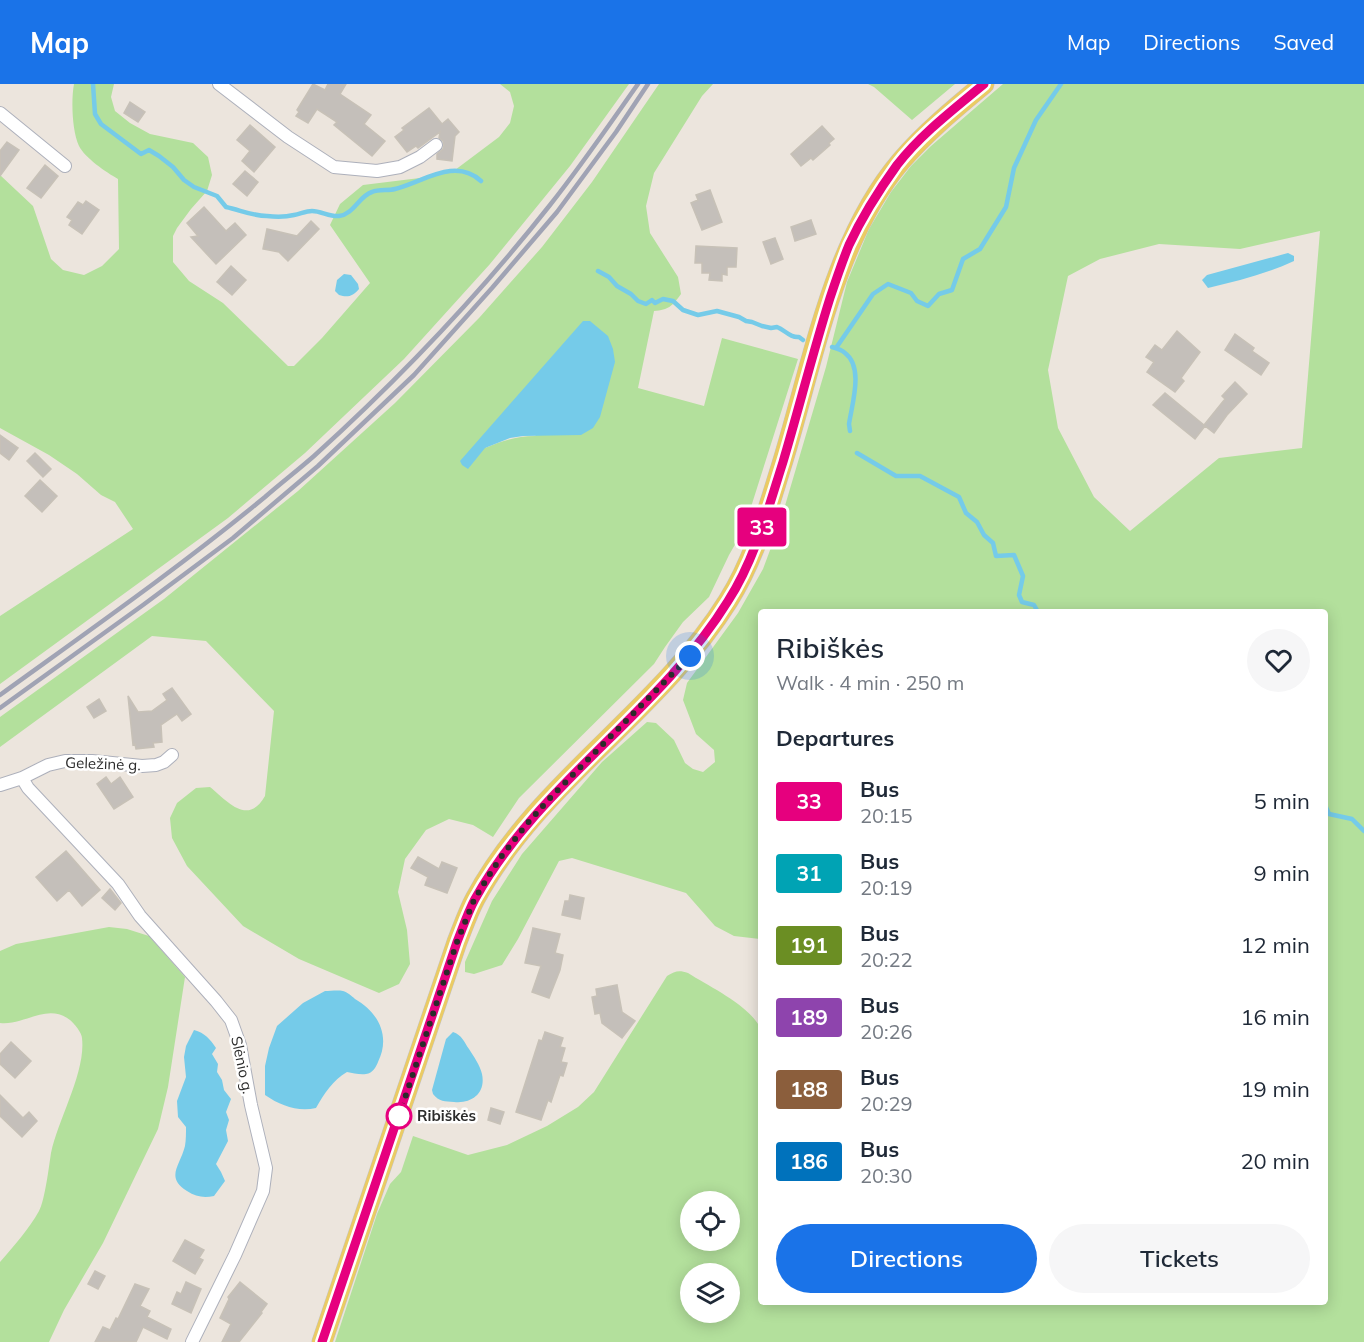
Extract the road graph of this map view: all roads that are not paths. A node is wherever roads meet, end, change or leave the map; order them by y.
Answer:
1 (219, 84) edge
2 (984, 84) edge
3 (0, 113) edge
4 (436, 145) dead end
5 (65, 166) dead end
6 (172, 755) dead end
7 (22, 778) junction
8 (0, 785) edge
9 (192, 1342) edge
10 (322, 1342) edge

1 - 4 street
2 - 10 main road
3 - 5 street
6 - 7 street, Geležinė g.
7 - 8 street, Geležinė g.
7 - 9 street, Slėnio g.

